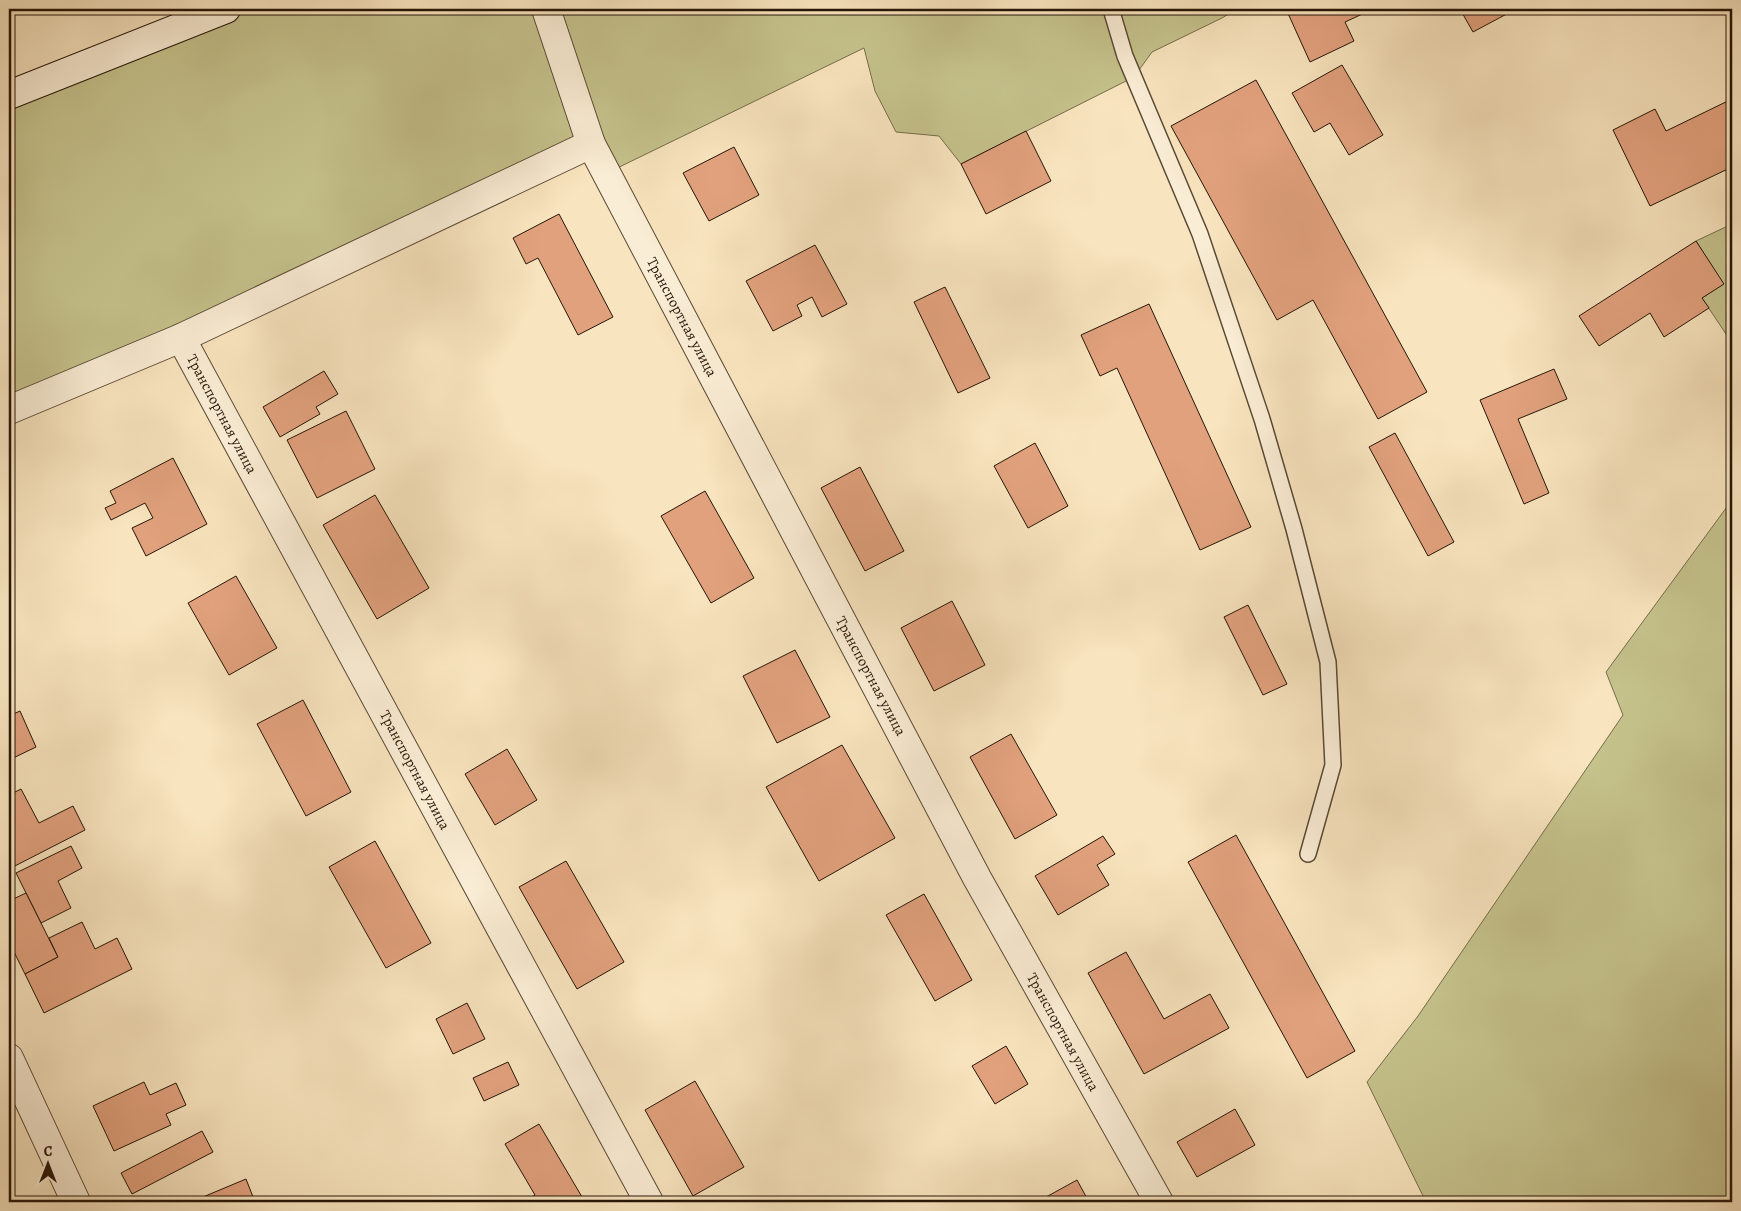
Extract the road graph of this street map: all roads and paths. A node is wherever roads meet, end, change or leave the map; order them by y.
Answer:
1 (546, 9) edge
2 (1111, 9) edge
3 (214, 11) edge
4 (9, 95) edge
5 (591, 144) junction
6 (181, 338) junction
7 (9, 410) edge
8 (1308, 854) dead end
9 (9, 1058) edge
10 (76, 1202) edge
11 (649, 1202) edge
12 (1159, 1202) edge

1 - 5 street, Транспортная улица
2 - 8 lane
3 - 4 street
5 - 6 street, Транспортная улица
5 - 12 street, Транспортная улица
6 - 7 street, Транспортная улица
6 - 11 street, Транспортная улица
9 - 10 street

